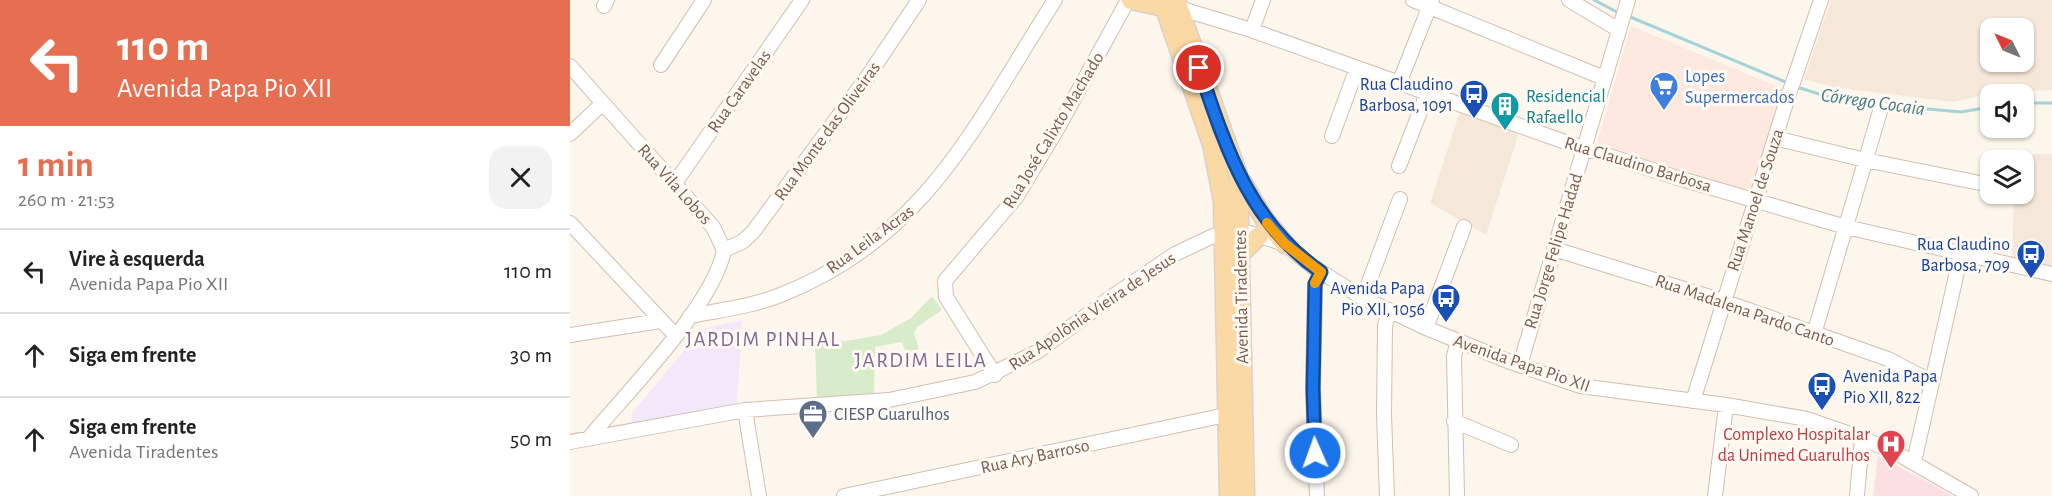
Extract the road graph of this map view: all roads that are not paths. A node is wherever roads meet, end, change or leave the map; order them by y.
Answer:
1 (704, 0) edge
2 (802, 0) edge
3 (919, 0) edge
4 (1056, 0) edge
5 (1130, 0) edge
6 (1263, 0) edge
7 (1413, 0) edge
8 (1569, 0) edge
9 (1821, 0) edge
10 (1628, 2) edge
11 (1170, 3) edge
12 (1431, 4) edge
13 (1620, 27) junction
14 (1252, 30) junction
15 (661, 65) dead end
16 (570, 66) edge
17 (1357, 68) junction
18 (1604, 78) junction
19 (1400, 81) junction
20 (1428, 92) junction
21 (602, 105) junction
22 (1881, 108) dead end
23 (570, 134) edge
24 (1332, 136) dead end
25 (1775, 138) junction
26 (1584, 149) junction
27 (1865, 160) junction
28 (1399, 166) dead end
29 (1238, 175) junction
30 (675, 183) junction
31 (1980, 183) edge
32 (1400, 199) dead end
33 (1755, 200) junction
34 (570, 222) edge
35 (1464, 226) dead end
36 (1846, 228) junction
37 (1232, 233) junction
38 (575, 235) edge
39 (1259, 236) junction
40 (1285, 244) junction
41 (1554, 249) junction
42 (724, 250) junction
43 (1240, 252) junction
44 (2024, 253) dead end
45 (1961, 254) junction
46 (2022, 268) junction
47 (1226, 272) junction
48 (1321, 272) junction
49 (2052, 274) edge
50 (1363, 298) junction
51 (1723, 301) junction
52 (1389, 310) junction
53 (690, 316) junction
54 (660, 321) junction
55 (1426, 328) junction
56 (1814, 334) junction
57 (570, 335) edge
58 (675, 335) junction
59 (1458, 341) junction
60 (1520, 365) junction
61 (995, 375) junction
62 (1932, 382) junction
63 (1693, 401) junction
64 (1726, 405) junction
65 (745, 410) junction
66 (1226, 415) junction
67 (1454, 421) junction
68 (589, 438) junction
69 (1862, 438) junction
70 (570, 442) edge
71 (1511, 445) dead end
72 (1914, 462) junction
73 (759, 496) edge
74 (844, 496) edge
75 (1229, 496) edge
76 (1245, 496) edge
77 (1317, 496) edge
78 (1387, 496) edge
79 (1457, 496) edge
80 (1715, 496) edge
81 (1857, 496) edge
82 (1971, 496) edge

1 - 15 street
2 - 30 street, Rua Caravelas
3 - 42 street, Rua Monte das Oliveiras
4 - 53 street, Rua Leila Acras
5 - 11 main road
5 - 61 street, Rua José Calixto Machado
6 - 14 street
7 - 12 street
8 - 13 street
9 - 25 street, Rua Manoel de Souza
10 - 13 street, Rua Jorge Felipe Hadad
11 - 14 street, Rua Claudino Barbosa
11 - 29 main road, Avenida Tiradentes
11 - 37 main road, Avenida Tiradentes
12 - 18 street
12 - 19 street
13 - 18 street, Rua Jorge Felipe Hadad
14 - 17 street, Rua Claudino Barbosa
16 - 21 street, Rua Vila Lobos
17 - 19 street, Rua Claudino Barbosa
17 - 24 street
18 - 26 street, Rua Jorge Felipe Hadad
19 - 20 street, Rua Claudino Barbosa
20 - 26 street, Rua Claudino Barbosa
20 - 28 street
21 - 23 street
21 - 30 street, Rua Vila Lobos
22 - 27 street
25 - 27 street
25 - 33 street, Rua Manoel de Souza
26 - 33 street, Rua Claudino Barbosa
26 - 41 street, Rua Jorge Felipe Hadad
27 - 31 street
27 - 36 street
29 - 37 main road, Avenida Tiradentes
29 - 40 main road
30 - 42 street, Rua Vila Lobos
32 - 50 street
33 - 36 street, Rua Claudino Barbosa
33 - 51 street, Rua Manoel de Souza
34 - 38 street
35 - 55 street
36 - 45 street, Rua Claudino Barbosa
36 - 56 street
37 - 39 street, Avenida Papa Pio XII
37 - 43 main road, Avenida Tiradentes
37 - 47 main road, Avenida Tiradentes
37 - 61 street, Rua Apolônia Vieira de Jesus
38 - 54 street
39 - 40 street, Avenida Papa Pio XII
39 - 43 main road
40 - 48 street, Avenida Papa Pio XII
41 - 51 street, Rua Madalena Pardo Canto
41 - 60 street, Rua Jorge Felipe Hadad
42 - 53 street
43 - 47 main road
43 - 76 main road, Avenida Tiradentes
44 - 46 street
45 - 46 street, Rua Claudino Barbosa
45 - 62 street
46 - 49 street, Rua Claudino Barbosa
47 - 66 main road, Avenida Tiradentes
48 - 50 street, Avenida Papa Pio XII
48 - 77 street
50 - 52 street, Avenida Papa Pio XII
51 - 56 street, Rua Madalena Pardo Canto
51 - 63 street, Rua Manoel de Souza
52 - 55 street, Avenida Papa Pio XII
52 - 78 street
53 - 58 street
54 - 57 street
54 - 58 street
55 - 59 street, Avenida Papa Pio XII
56 - 62 street, Rua Madalena Pardo Canto
58 - 68 street
59 - 60 street, Avenida Papa Pio XII
59 - 67 street
60 - 63 street, Avenida Papa Pio XII
61 - 65 street, Rua Apolônia Vieira de Jesus
62 - 72 street
63 - 64 street, Avenida Papa Pio XII
64 - 69 street, Avenida Papa Pio XII
64 - 80 street
65 - 68 street, Rua Apolônia Vieira de Jesus
65 - 73 street
66 - 74 street, Rua Ary Barroso
66 - 75 main road, Avenida Tiradentes
67 - 71 street
67 - 79 street
68 - 70 street, Rua Apolônia Vieira de Jesus
69 - 72 street, Avenida Papa Pio XII
69 - 81 street
72 - 82 street, Avenida Papa Pio XII

